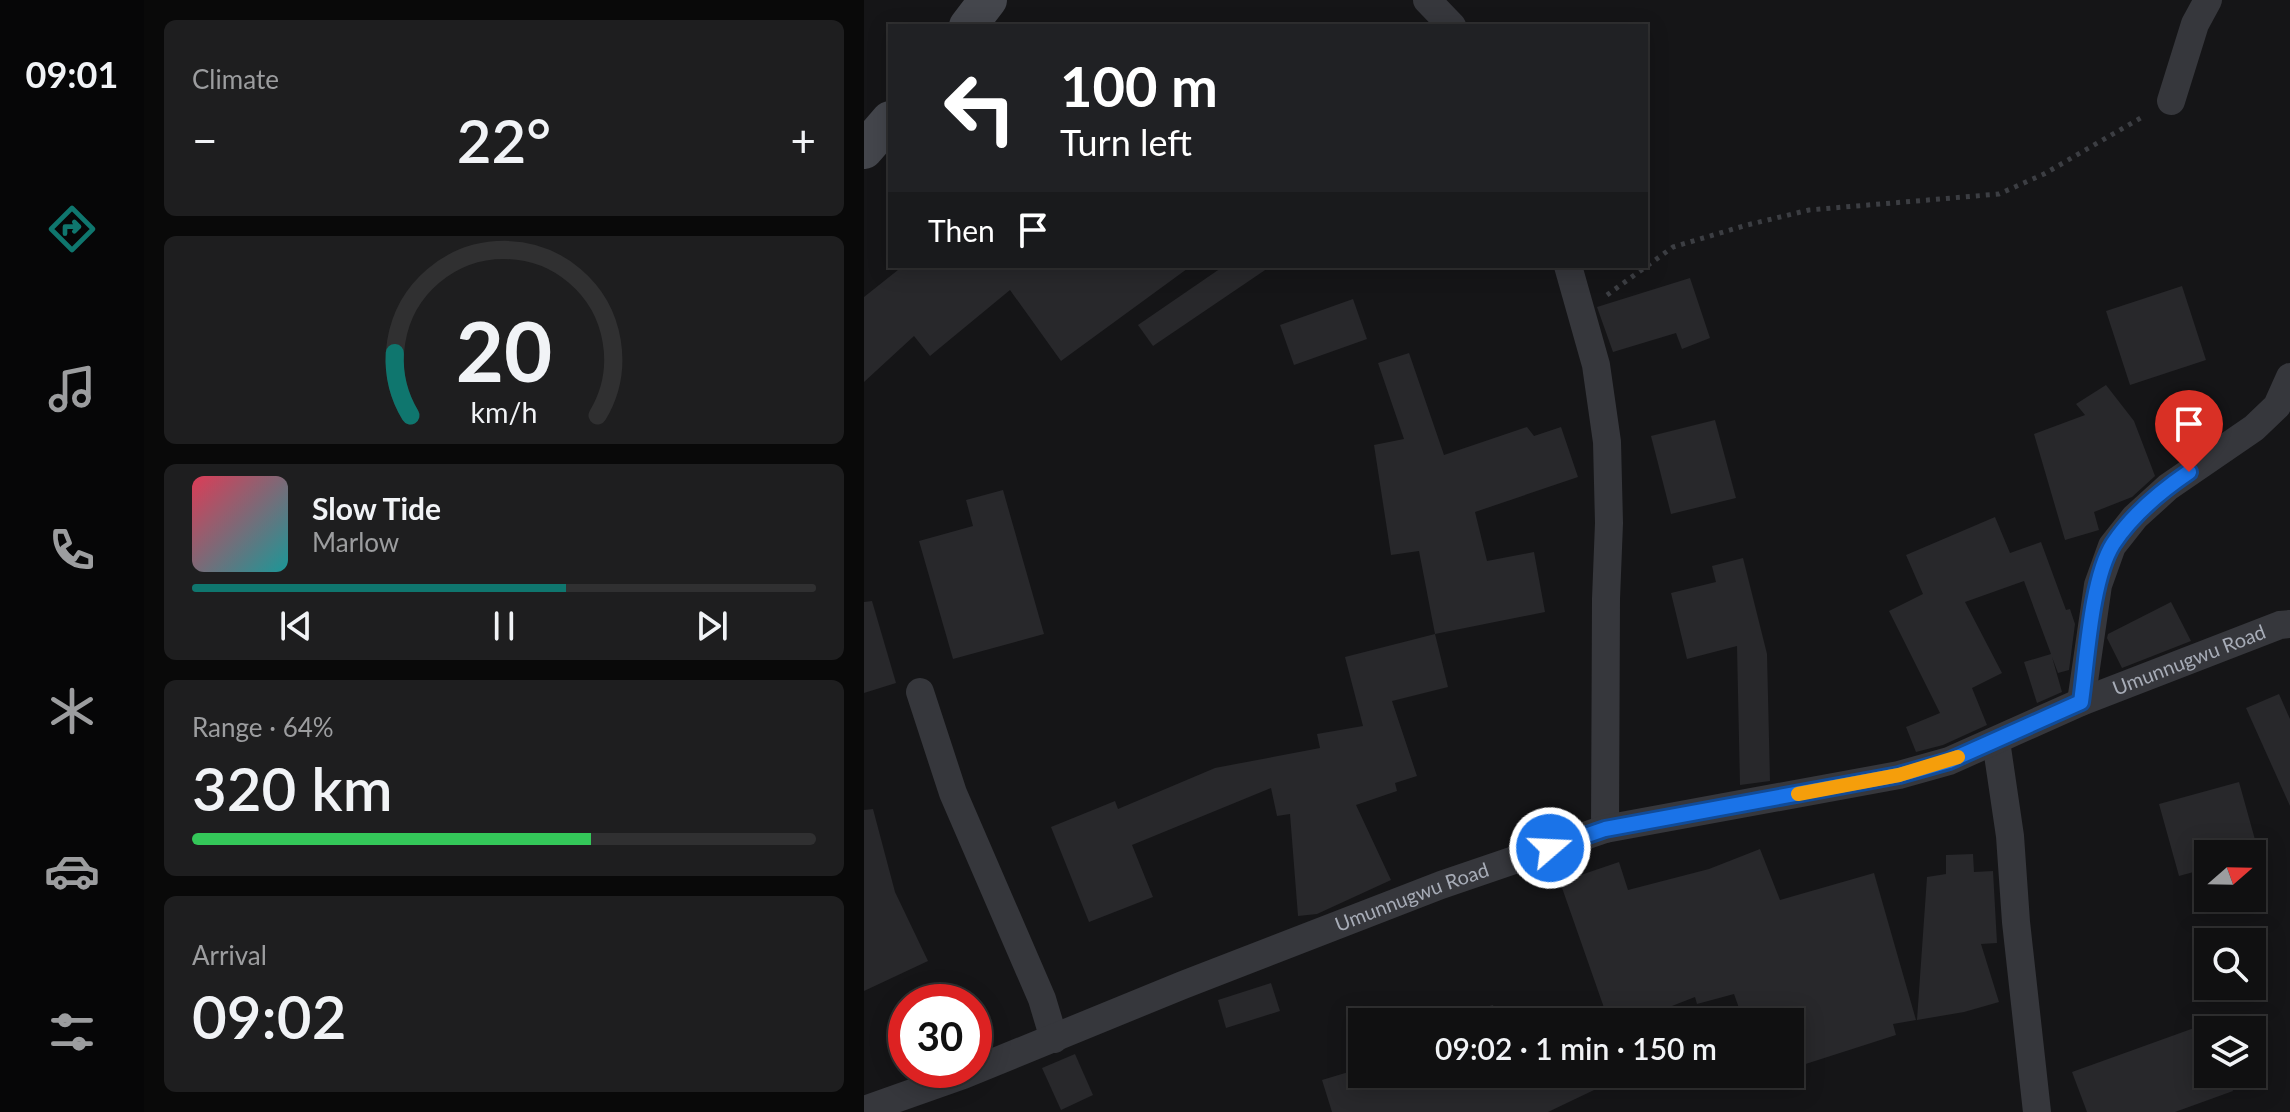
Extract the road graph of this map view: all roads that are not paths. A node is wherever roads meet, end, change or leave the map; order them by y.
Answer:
1 (988, 0) edge
2 (1427, 0) edge
3 (2208, 0) edge
4 (970, 24) edge
5 (1450, 24) edge
6 (2171, 101) road end
7 (888, 122) edge
8 (864, 150) edge
9 (1569, 268) edge
10 (2290, 377) edge
11 (2290, 624) edge
12 (920, 692) dead end
13 (2081, 702) junction
14 (1996, 741) junction
15 (1605, 829) junction
16 (1054, 1039) junction
17 (864, 1110) edge
18 (2037, 1112) edge

1 - 4 main road
2 - 5 street
3 - 6 street
7 - 8 main road
9 - 15 street
10 - 13 street
11 - 13 street, Umunnugwu Road
12 - 16 street
13 - 14 street, Umunnugwu Road
14 - 15 street, Umunnugwu Road
14 - 18 street
15 - 16 street, Umunnugwu Road
16 - 17 street, Umunnugwu Road

